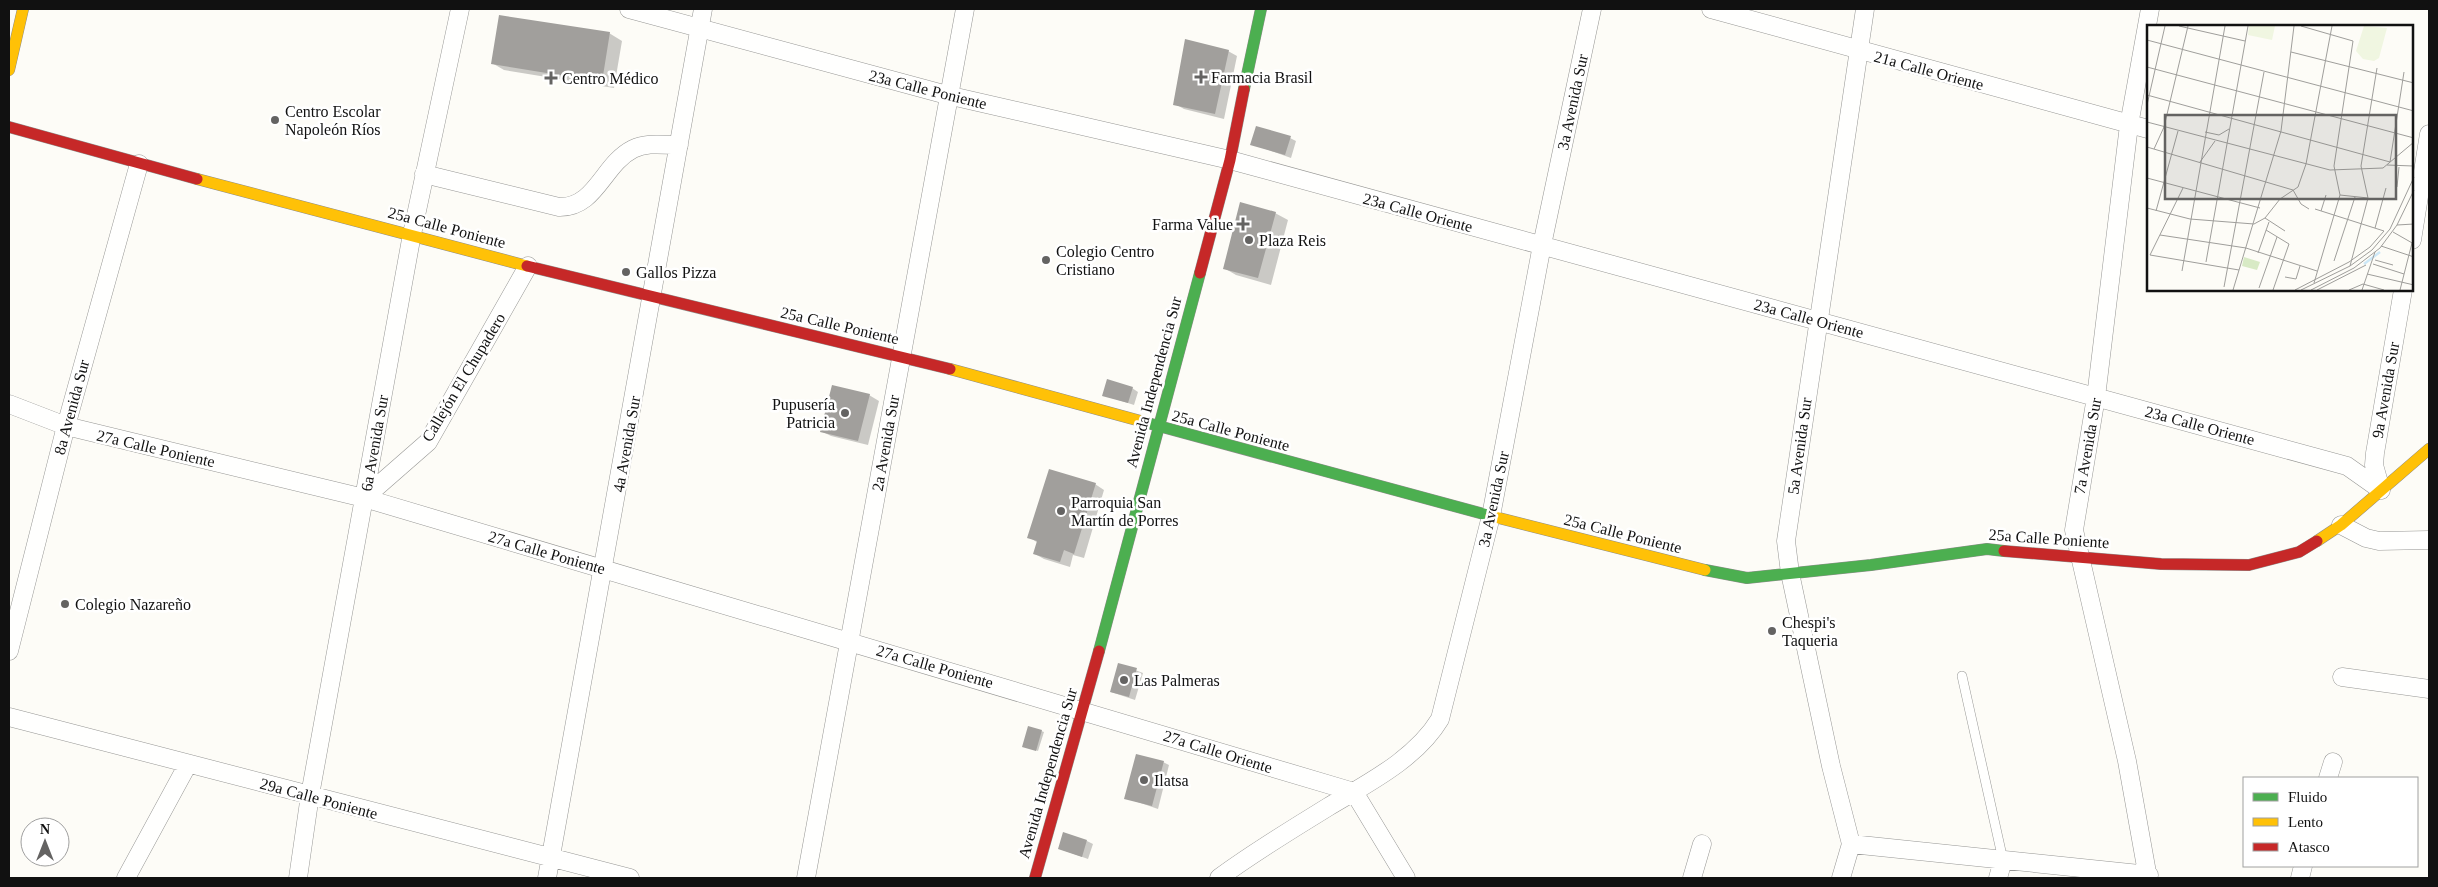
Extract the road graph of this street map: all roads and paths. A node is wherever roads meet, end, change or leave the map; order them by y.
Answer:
1 (23, 9) edge
2 (460, 9) edge
3 (629, 9) edge
4 (703, 9) edge
5 (965, 9) edge
6 (1261, 9) edge
7 (1592, 9) edge
8 (1711, 9) edge
9 (1866, 9) edge
10 (2150, 9) edge
11 (2147, 25) edge
12 (2147, 26) edge
13 (699, 28) junction
14 (1860, 50) junction
15 (9, 70) edge
16 (948, 95) junction
17 (2129, 125) junction
18 (9, 127) edge
19 (2147, 129) edge
20 (2429, 134) edge
21 (678, 145) junction
22 (1230, 160) junction
23 (139, 164) junction
24 (424, 174) junction
25 (2420, 191) edge
26 (412, 234) junction
27 (2413, 234) edge
28 (1542, 246) junction
29 (528, 266) junction
30 (2403, 291) edge
31 (652, 297) junction
32 (1817, 321) junction
33 (901, 356) junction
34 (2096, 397) junction
35 (9, 404) edge
36 (66, 426) junction
37 (1157, 427) junction
38 (2429, 449) edge
39 (2382, 490) junction
40 (364, 498) junction
41 (1490, 516) junction
42 (2341, 525) junction
43 (2429, 540) edge
44 (2078, 556) junction
45 (604, 569) junction
46 (1790, 573) junction
47 (850, 641) junction
48 (9, 652) edge
49 (1962, 676) dead end
50 (2342, 677) dead end
51 (2429, 689) edge
52 (1083, 710) junction
53 (9, 717) edge
54 (188, 764) junction
55 (1354, 792) junction
56 (310, 795) junction
57 (1702, 844) dead end
58 (1851, 844) junction
59 (551, 858) junction
60 (2003, 860) junction
61 (2148, 877) edge
62 (126, 878) edge
63 (298, 878) edge
64 (547, 878) edge
65 (630, 878) edge
66 (806, 878) edge
67 (1035, 878) edge
68 (1219, 878) edge
69 (1406, 878) edge
70 (1692, 878) edge
71 (1841, 878) edge
72 (1998, 878) edge

1 - 15 street
2 - 24 street, 6a Avenida Sur
3 - 13 street, 23a Calle Poniente
4 - 13 street, 4a Avenida Sur
5 - 16 street, 2a Avenida Sur
6 - 22 street, Avenida Independencia Sur
7 - 28 street, 3a Avenida Sur
8 - 14 street, 21a Calle Oriente
9 - 14 street, 5a Avenida Sur
10 - 11 street, 7a Avenida Sur
12 - 17 street, 7a Avenida Sur
13 - 16 street, 23a Calle Poniente
13 - 21 street, 4a Avenida Sur
14 - 17 street, 21a Calle Oriente
14 - 32 street, 5a Avenida Sur
16 - 22 street, 23a Calle Poniente
16 - 33 street, 2a Avenida Sur
17 - 19 street, 21a Calle Oriente
17 - 34 street, 7a Avenida Sur
18 - 23 street, 25a Calle Poniente
20 - 25 street
21 - 24 street
21 - 31 street, 4a Avenida Sur
22 - 28 street, 23a Calle Oriente
22 - 37 street, Avenida Independencia Sur
23 - 26 street, 25a Calle Poniente
23 - 36 street, 8a Avenida Sur
24 - 26 street, 6a Avenida Sur
25 - 27 street
26 - 29 street, 25a Calle Poniente
26 - 40 street, 6a Avenida Sur
28 - 32 street, 23a Calle Oriente
28 - 41 street, 3a Avenida Sur
29 - 31 street, 25a Calle Poniente
29 - 40 street, Callejón El Chupadero
30 - 39 street, 9a Avenida Sur
31 - 33 street, 25a Calle Poniente
31 - 45 street, 4a Avenida Sur
32 - 34 street, 23a Calle Oriente
32 - 46 street, 5a Avenida Sur
33 - 37 street, 25a Calle Poniente
33 - 47 street, 2a Avenida Sur
34 - 39 street, 23a Calle Oriente
34 - 44 street, 7a Avenida Sur
35 - 36 street, 27a Calle Poniente
36 - 40 street, 27a Calle Poniente
36 - 48 street, 8a Avenida Sur
37 - 41 street, 25a Calle Poniente
37 - 52 street, Avenida Independencia Sur
38 - 39 street, 25a Calle Poniente
39 - 42 street, 25a Calle Poniente
40 - 45 street, 27a Calle Poniente
40 - 56 street, 6a Avenida Sur
41 - 46 street, 25a Calle Poniente
41 - 55 street, 3a Avenida Sur
42 - 43 street
42 - 44 street, 25a Calle Poniente
44 - 46 street, 25a Calle Poniente
44 - 61 street, 7a Avenida Sur
45 - 47 street, 27a Calle Poniente
45 - 59 street, 4a Avenida Sur
46 - 58 street, 5a Avenida Sur
47 - 52 street, 27a Calle Poniente
47 - 66 street, 2a Avenida Sur
49 - 60 lane
50 - 51 street
52 - 55 street, 27a Calle Oriente
52 - 67 street, Avenida Independencia Sur
53 - 54 street, 29a Calle Poniente
54 - 56 street, 29a Calle Poniente
54 - 62 street
55 - 68 street, 3a Avenida Sur
55 - 69 street
56 - 59 street, 29a Calle Poniente
56 - 63 street, 6a Avenida Sur
57 - 70 street
58 - 60 street
58 - 71 street
59 - 64 street, 4a Avenida Sur
59 - 65 street, 29a Calle Poniente
60 - 61 street
60 - 72 street

